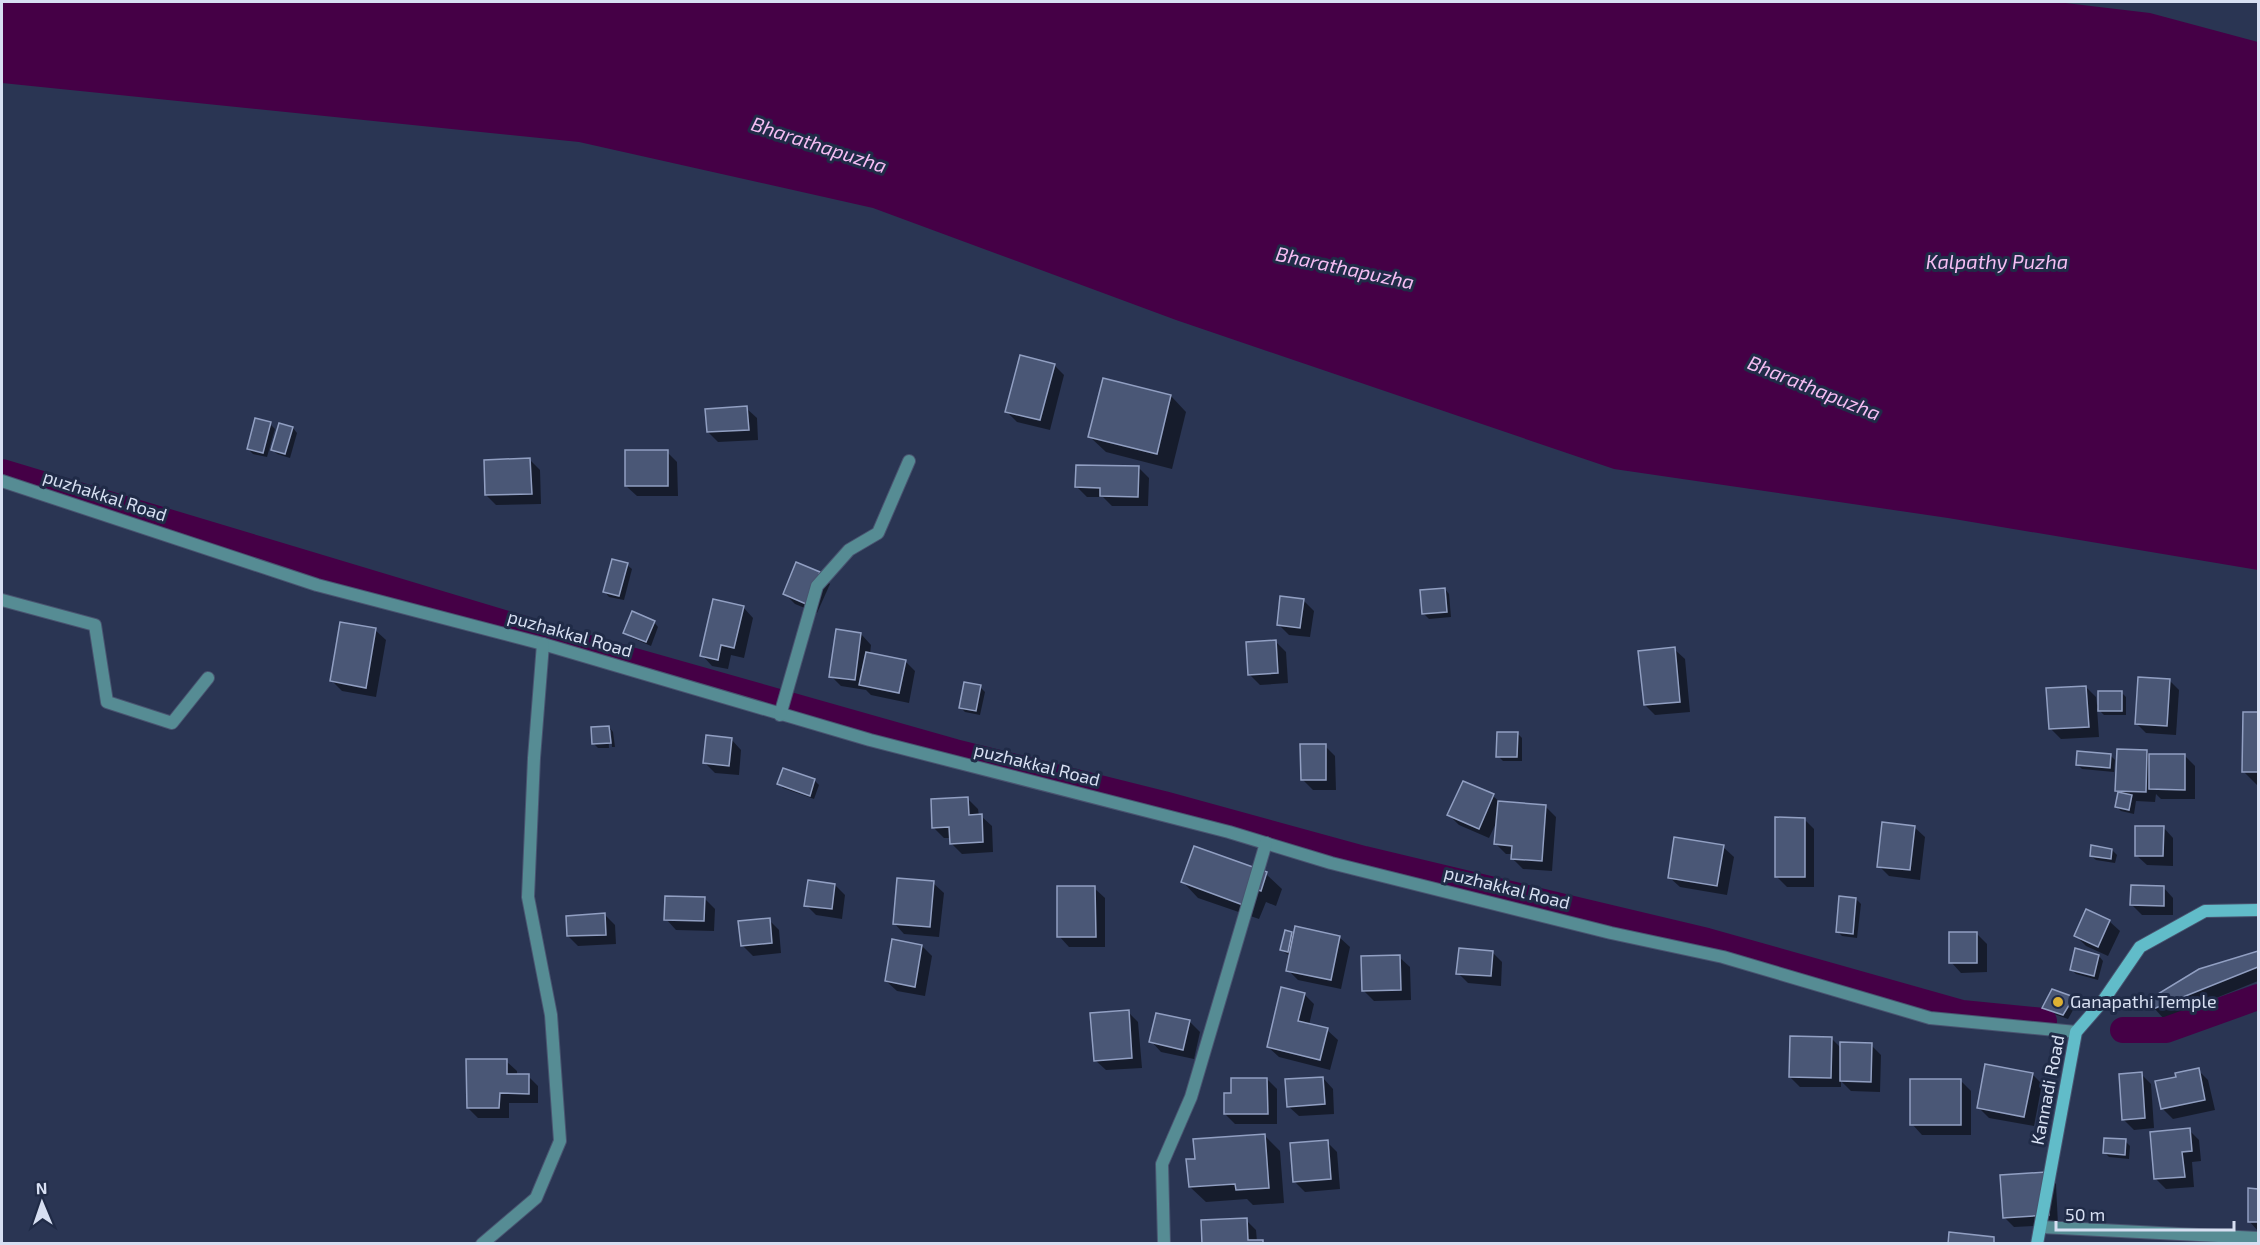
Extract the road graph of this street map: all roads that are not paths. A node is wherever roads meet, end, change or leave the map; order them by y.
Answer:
1 (909, 460) dead end
2 (2, 482) edge
3 (2, 600) edge
4 (543, 644) junction
5 (208, 678) dead end
6 (780, 714) junction
7 (1266, 843) junction
8 (2259, 910) edge
9 (2076, 1032) junction
10 (2041, 1227) junction
11 (2259, 1238) edge
12 (482, 1244) edge
13 (1164, 1244) edge
14 (2037, 1244) edge

1 - 6 street
2 - 4 street, puzhakkal Road
3 - 5 street
4 - 6 street, puzhakkal Road
4 - 12 street
6 - 7 street, puzhakkal Road
7 - 9 street, puzhakkal Road
7 - 13 street
8 - 9 street, Kannadi Road
9 - 10 street, Kannadi Road
10 - 11 street
10 - 14 street, Kannadi Road

